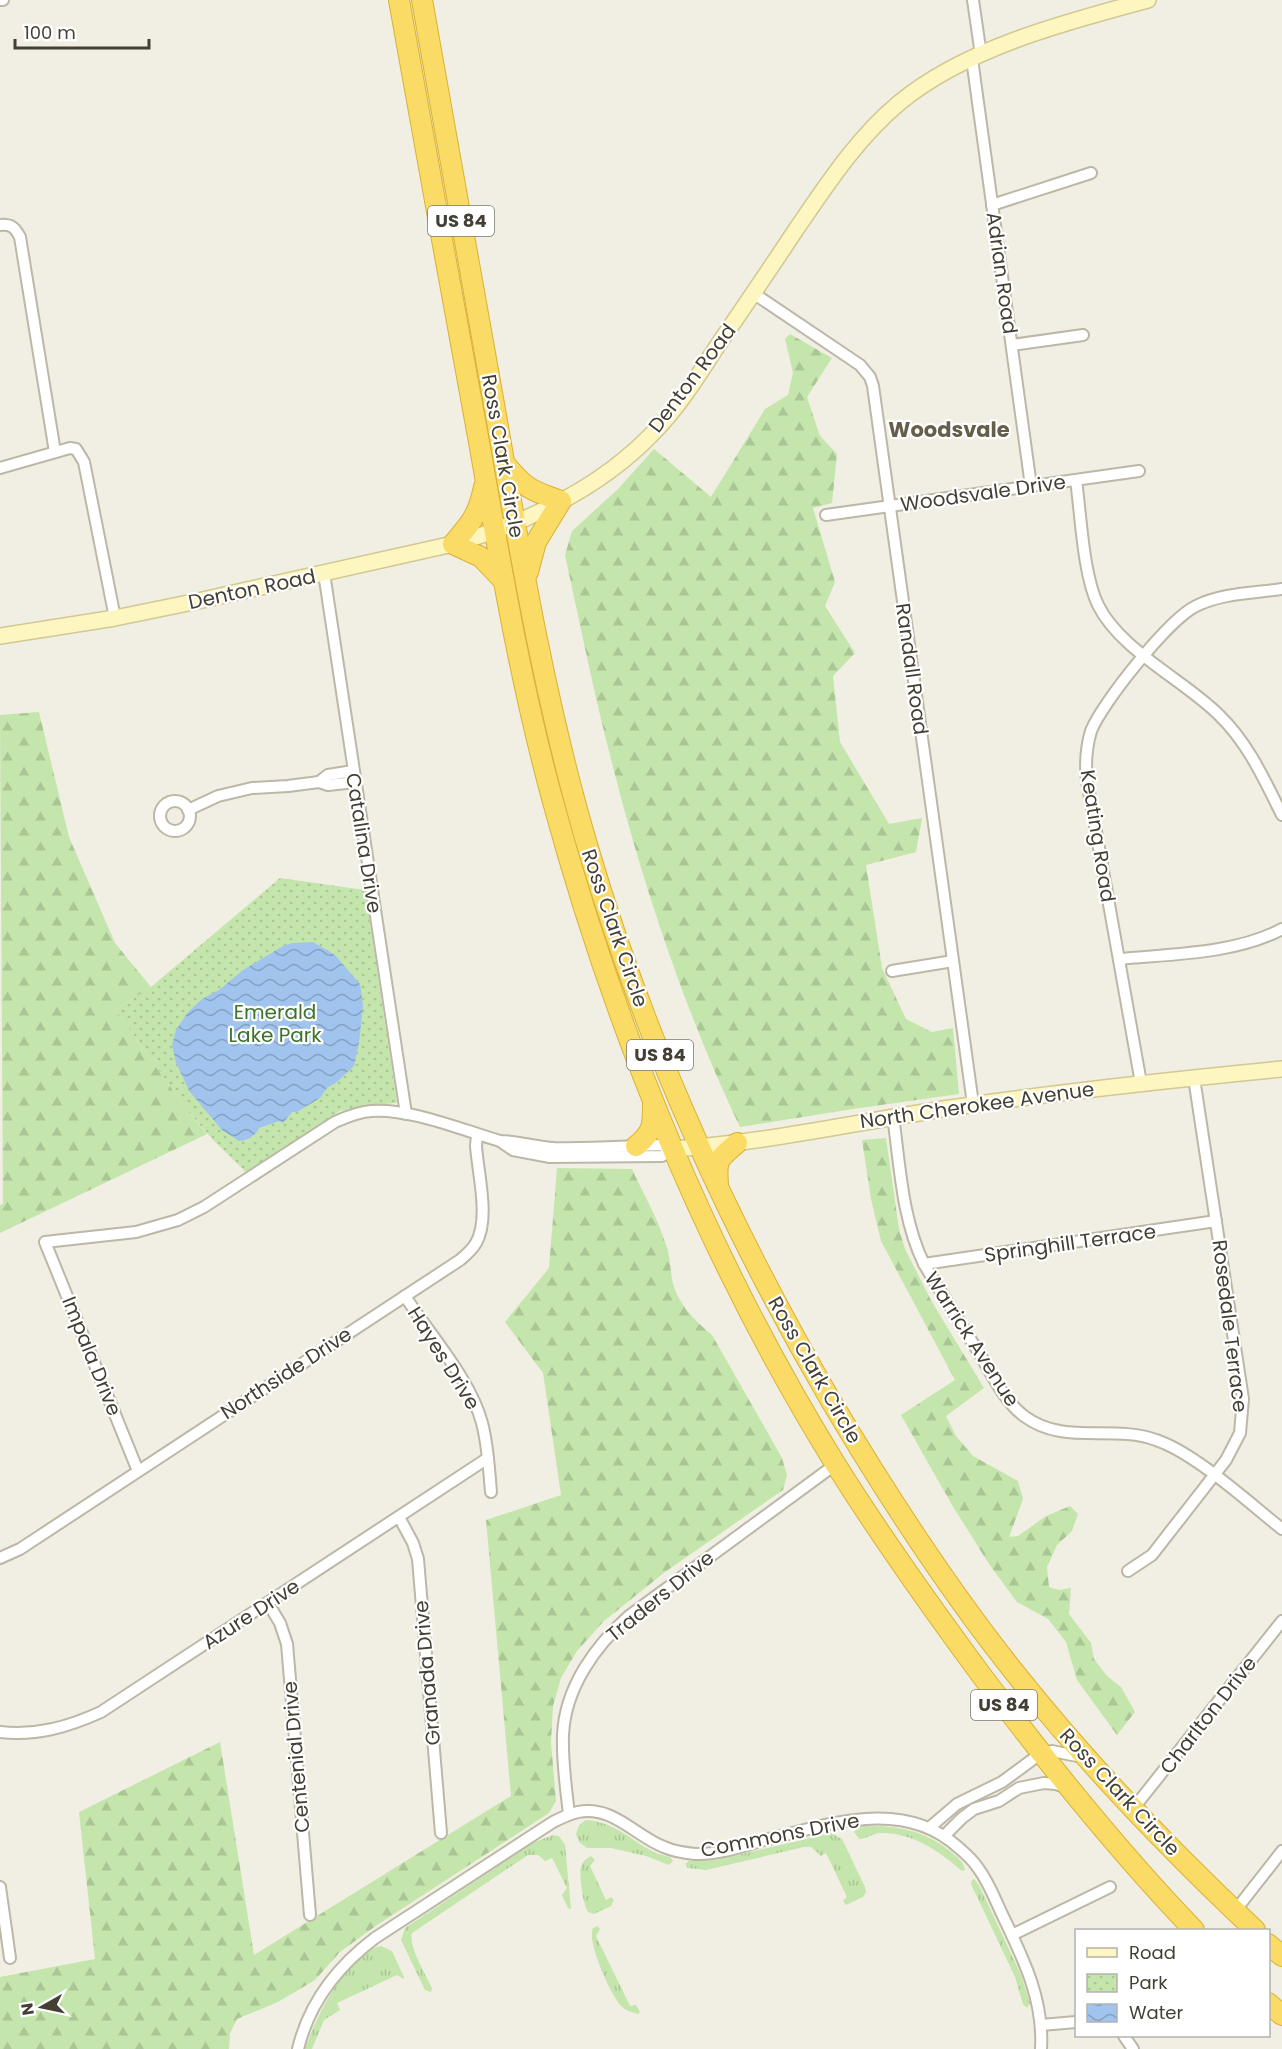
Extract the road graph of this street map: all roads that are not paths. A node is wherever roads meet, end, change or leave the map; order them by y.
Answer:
1 (399, 0) edge
2 (422, 0) edge
3 (973, 0) edge
4 (1148, 0) edge
5 (976, 57) junction
6 (435, 76) junction
7 (414, 80) junction
8 (1091, 173) dead end
9 (992, 205) junction
10 (0, 225) edge
11 (446, 260) junction
12 (469, 265) junction
13 (753, 293) junction
14 (1083, 335) dead end
15 (1012, 345) junction
16 (56, 452) junction
17 (504, 463) junction
18 (0, 468) edge
19 (1139, 471) dead end
20 (1076, 480) junction
21 (486, 481) junction
22 (1031, 486) junction
23 (561, 501) junction
24 (890, 506) junction
25 (826, 515) dead end
26 (515, 523) junction
27 (495, 532) junction
28 (453, 544) junction
29 (324, 573) junction
30 (526, 580) junction
31 (504, 581) junction
32 (1282, 589) edge
33 (115, 618) junction
34 (0, 636) edge
35 (515, 642) junction
36 (539, 651) junction
37 (1145, 655) junction
38 (559, 738) junction
39 (537, 742) junction
40 (354, 776) junction
41 (188, 810) dead end
42 (1282, 815) edge
43 (596, 876) junction
44 (576, 883) junction
45 (1282, 929) edge
46 (1119, 959) junction
47 (953, 961) junction
48 (892, 971) dead end
49 (1282, 1069) edge
50 (1194, 1078) junction
51 (1142, 1083) junction
52 (653, 1097) junction
53 (973, 1104) junction
54 (406, 1114) junction
55 (893, 1116) junction
56 (477, 1135) junction
57 (500, 1141) junction
58 (737, 1143) junction
59 (636, 1146) junction
60 (698, 1148) junction
61 (673, 1149) junction
62 (718, 1190) junction
63 (1216, 1221) junction
64 (45, 1242) joint
65 (924, 1264) junction
66 (764, 1280) junction
67 (740, 1292) junction
68 (405, 1296) junction
69 (836, 1408) junction
70 (488, 1458) junction
71 (836, 1464) junction
72 (138, 1471) junction
73 (1214, 1476) junction
74 (491, 1492) dead end
75 (399, 1517) junction
76 (1282, 1528) edge
77 (0, 1557) edge
78 (1128, 1571) dead end
79 (954, 1592) junction
80 (268, 1603) junction
81 (934, 1611) junction
82 (1282, 1621) edge
83 (0, 1732) edge
84 (1040, 1754) junction
85 (1085, 1757) junction
86 (1068, 1789) junction
87 (1133, 1809) junction
88 (569, 1814) junction
89 (929, 1828) junction
90 (441, 1833) dead end
91 (944, 1836) junction
92 (1282, 1851) edge
93 (0, 1887) edge
94 (1110, 1887) dead end
95 (1235, 1911) junction
96 (310, 1915) dead end
97 (1193, 1929) edge
98 (1254, 1929) edge
99 (1012, 1935) junction
100 (1270, 1945) edge
101 (1282, 1956) edge
102 (10, 1958) dead end
103 (1270, 2004) edge
104 (1282, 2015) edge
105 (1075, 2022) edge
106 (1041, 2025) junction
107 (298, 2049) edge
108 (1041, 2049) edge

1 - 7 highway, Ross Clark Circle / US 84
2 - 6 highway, Ross Clark Circle / US 84
3 - 5 street, Adrian Road
4 - 5 street, Denton Road
5 - 9 street, Adrian Road
5 - 13 street, Denton Road
6 - 7 highway
6 - 12 highway, Ross Clark Circle / US 84
7 - 11 highway, Ross Clark Circle / US 84
8 - 9 street
9 - 15 street, Adrian Road
10 - 16 street
11 - 12 highway
11 - 21 highway, Ross Clark Circle / US 84
12 - 17 highway, Ross Clark Circle / US 84
13 - 23 street, Denton Road
13 - 24 street, Randall Road
14 - 15 street
15 - 22 street, Adrian Road
16 - 18 street
16 - 33 street
17 - 23 highway
17 - 26 highway, Ross Clark Circle / US 84
19 - 20 street, Woodsvale Drive
20 - 22 street, Woodsvale Drive
20 - 37 street
21 - 27 highway, Ross Clark Circle / US 84
21 - 28 highway
22 - 24 street, Woodsvale Drive
23 - 26 street, Denton Road
23 - 30 highway
24 - 25 street, Woodsvale Drive
24 - 47 street, Randall Road
26 - 27 street, Denton Road
26 - 30 highway, Ross Clark Circle / US 84
27 - 28 street, Denton Road
27 - 31 highway, Ross Clark Circle / US 84
28 - 29 street, Denton Road
28 - 31 highway
29 - 33 street, Denton Road
29 - 40 street, Catalina Drive
30 - 36 highway, Ross Clark Circle / US 84
31 - 35 highway, Ross Clark Circle / US 84
32 - 37 street, Keating Road
33 - 34 street, Denton Road
35 - 36 highway
35 - 39 highway, Ross Clark Circle / US 84
36 - 38 highway, Ross Clark Circle / US 84
37 - 42 street
37 - 46 street, Keating Road
38 - 39 highway
38 - 43 highway, Ross Clark Circle / US 84
39 - 44 highway, Ross Clark Circle / US 84
40 - 41 street
40 - 54 street, Catalina Drive
43 - 44 highway
43 - 60 highway, Ross Clark Circle / US 84
44 - 52 highway, Ross Clark Circle / US 84
45 - 46 street
46 - 51 street, Keating Road
47 - 48 street
47 - 53 street, Randall Road
49 - 50 street, North Cherokee Avenue
50 - 51 street, North Cherokee Avenue
50 - 63 street, Rosedale Terrace
51 - 53 street, North Cherokee Avenue
52 - 59 highway
52 - 61 highway, Ross Clark Circle / US 84
53 - 55 street, North Cherokee Avenue
54 - 56 street, North Cherokee Avenue
54 - 64 street, North Cherokee Avenue
55 - 58 street, North Cherokee Avenue
55 - 65 street, Warrick Avenue
56 - 57 street, North Cherokee Avenue
56 - 68 street, Northside Drive
57 - 59 street, North Cherokee Avenue
57 - 61 street, North Cherokee Avenue
58 - 60 street, North Cherokee Avenue
58 - 62 highway
59 - 61 street, North Cherokee Avenue
60 - 61 street, North Cherokee Avenue
60 - 62 highway, Ross Clark Circle / US 84
61 - 67 highway, Ross Clark Circle / US 84
62 - 66 highway, Ross Clark Circle / US 84
63 - 65 street, Springhill Terrace
63 - 73 street, Rosedale Terrace
64 - 72 street, Impala Drive
65 - 73 street, Warrick Avenue
66 - 67 highway
66 - 69 highway, Ross Clark Circle / US 84
67 - 71 highway, Ross Clark Circle / US 84
68 - 70 street, Hayes Drive
68 - 72 street, Northside Drive
69 - 71 highway
69 - 79 highway, Ross Clark Circle / US 84
70 - 74 street, Hayes Drive
70 - 75 street, Azure Drive
71 - 81 highway, Ross Clark Circle / US 84
71 - 88 street, Traders Drive
72 - 77 street, Northside Drive
73 - 76 street, Warrick Avenue
73 - 78 street, Rosedale Terrace
75 - 80 street, Azure Drive
75 - 90 street, Granada Drive
79 - 81 highway
79 - 85 highway, Ross Clark Circle / US 84
80 - 83 street, Azure Drive
80 - 96 street, Centenial Drive
81 - 84 highway, Ross Clark Circle / US 84
82 - 87 street, Charlton Drive
84 - 85 street
84 - 86 highway, Ross Clark Circle / US 84
84 - 89 street
85 - 87 highway, Ross Clark Circle / US 84
86 - 91 street
86 - 97 highway, Ross Clark Circle / US 84
87 - 95 highway, Ross Clark Circle / US 84
88 - 89 street, Commons Drive
88 - 107 street, Commons Drive
89 - 91 street, Commons Drive
91 - 99 street, Commons Drive
92 - 95 street
93 - 102 street
94 - 99 street
95 - 98 highway, Ross Clark Circle / US 84
99 - 106 street, Commons Drive
100 - 101 highway
103 - 104 highway
105 - 106 street
106 - 108 street, Commons Drive

